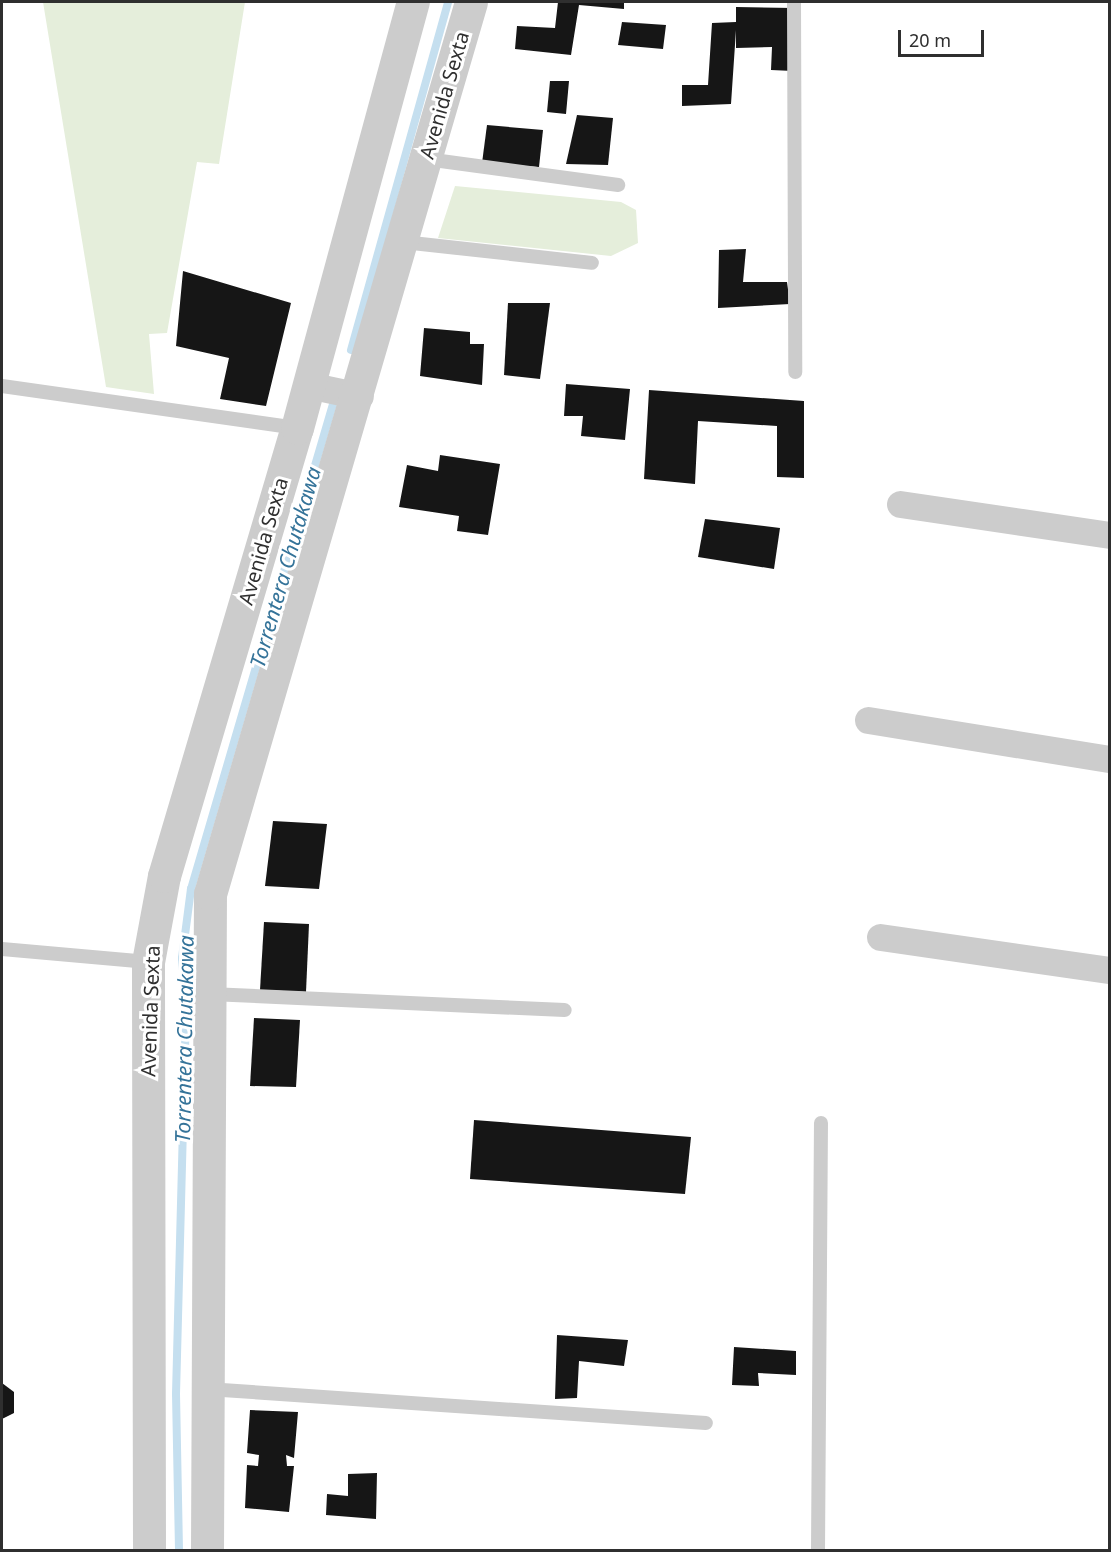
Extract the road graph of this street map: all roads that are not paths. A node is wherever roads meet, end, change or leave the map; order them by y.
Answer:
1 (413, 2) edge
2 (471, 2) edge
3 (794, 2) edge
4 (426, 159) junction
5 (618, 185) dead end
6 (403, 242) junction
7 (592, 263) dead end
8 (795, 372) dead end
9 (2, 386) edge
10 (339, 392) junction
11 (297, 428) junction
12 (900, 504) dead end
13 (1110, 535) edge
14 (868, 720) dead end
15 (1110, 759) edge
16 (880, 937) dead end
17 (2, 949) edge
18 (148, 962) junction
19 (1110, 970) edge
20 (210, 994) junction
21 (565, 1010) dead end
22 (821, 1123) dead end
23 (207, 1389) junction
24 (706, 1423) dead end
25 (149, 1551) edge
26 (207, 1551) edge
27 (818, 1551) edge

1 - 10 street, Avenida Sexta
2 - 4 street, Avenida Sexta
3 - 8 lane
4 - 5 lane
4 - 6 street, Avenida Sexta
6 - 7 lane
6 - 10 street, Avenida Sexta
9 - 11 lane
10 - 11 street, Avenida Sexta
10 - 20 street, Avenida Sexta
11 - 18 street, Avenida Sexta
12 - 13 street
14 - 15 street
16 - 19 street
17 - 18 lane
18 - 25 street, Avenida Sexta
20 - 21 lane
20 - 23 street, Avenida Sexta
22 - 27 lane
23 - 24 lane
23 - 26 street, Avenida Sexta

